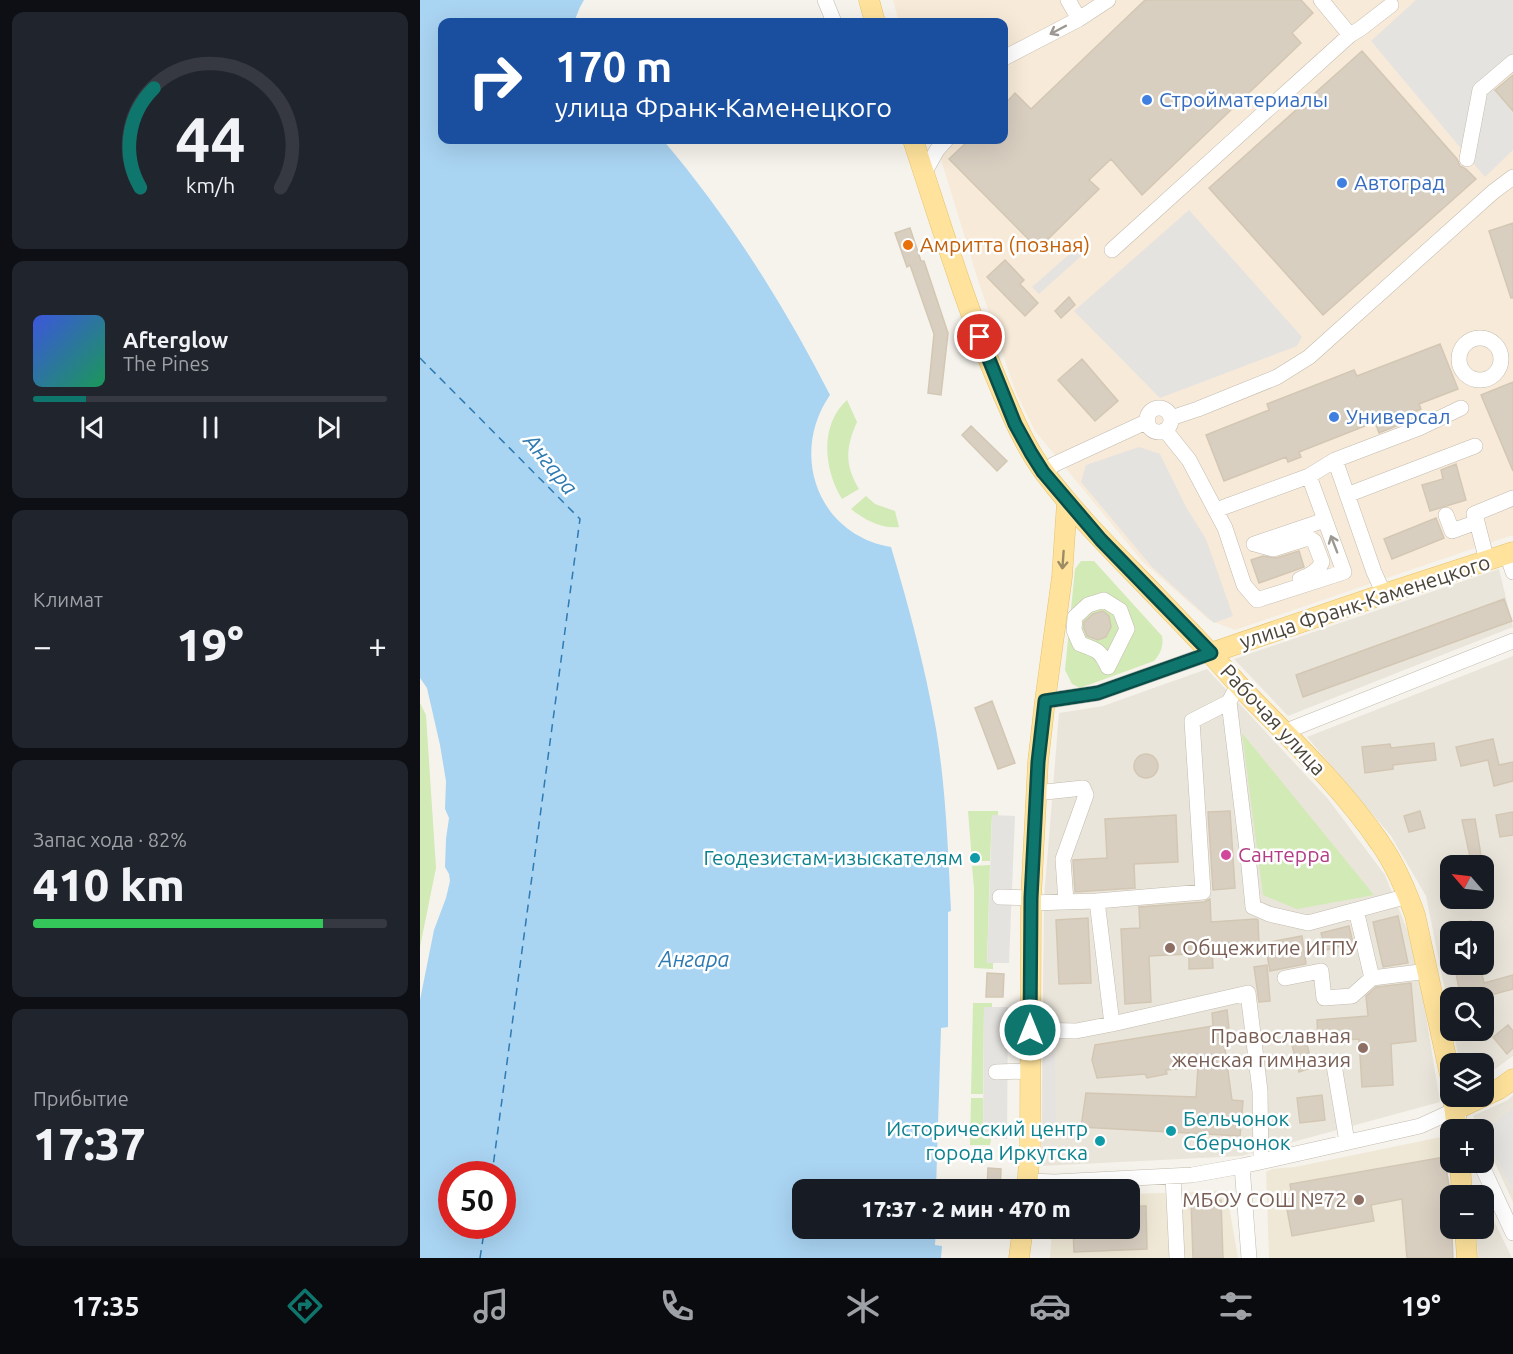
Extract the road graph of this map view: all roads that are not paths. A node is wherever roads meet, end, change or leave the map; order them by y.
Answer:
1 (825, 0) edge
2 (869, 0) edge
3 (1068, 0) edge
4 (1108, 0) edge
5 (1321, 0) edge
6 (1390, 5) dead end
7 (832, 18) edge
8 (874, 18) edge
9 (1079, 19) junction
10 (1350, 35) junction
11 (1008, 56) edge
12 (1513, 62) edge
13 (914, 144) edge
14 (942, 144) edge
15 (1467, 159) dead end
16 (924, 173) junction
17 (1513, 177) edge
18 (1112, 250) dead end
19 (1461, 408) dead end
20 (1168, 424) junction
21 (1475, 446) dead end
22 (1335, 460) junction
23 (1043, 472) junction
24 (1310, 476) junction
25 (1347, 495) junction
26 (1513, 498) edge
27 (1067, 502) junction
28 (1216, 510) junction
29 (1446, 514) dead end
30 (1325, 520) junction
31 (1477, 522) junction
32 (1255, 544) junction
33 (1233, 552) junction
34 (1511, 559) edge
35 (1487, 561) junction
36 (1384, 594) junction
37 (1254, 598) junction
38 (1513, 641) edge
39 (1211, 653) junction
40 (1108, 667) dead end
41 (1114, 687) junction
42 (1234, 693) junction
43 (1045, 701) junction
44 (1284, 732) junction
45 (1036, 793) junction
46 (1408, 896) junction
47 (1000, 897) dead end
48 (1031, 901) junction
49 (1097, 901) junction
50 (1066, 902) junction
51 (1356, 910) junction
52 (1428, 971) junction
53 (1285, 978) dead end
54 (1372, 978) junction
55 (1112, 1024) junction
56 (1030, 1030) junction
57 (1445, 1053) edge
58 (1334, 1065) dead end
59 (1030, 1071) junction
60 (996, 1072) dead end
61 (1513, 1078) edge
62 (1494, 1091) edge
63 (1448, 1107) edge
64 (1347, 1142) junction
65 (1261, 1161) junction
66 (1242, 1166) junction
67 (1485, 1173) edge
68 (1173, 1176) junction
69 (1027, 1179) edge
70 (1114, 1179) edge
71 (1513, 1233) edge
72 (1022, 1239) edge
73 (1466, 1239) edge
74 (1019, 1258) edge
75 (1177, 1258) edge
76 (1249, 1258) edge
77 (1467, 1258) edge

1 - 7 street
2 - 8 main road
3 - 9 street
4 - 9 street
5 - 10 street
6 - 10 street
9 -> 11 street
10 - 18 street
12 - 15 street
13 - 16 main road, Рабочая улица
14 - 16 street
16 - 23 main road, Рабочая улица
17 - 20 street
19 - 22 street
20 - 23 street
20 - 28 street
21 - 25 street
22 - 24 street
22 - 25 street
23 - 27 main road, Рабочая улица
24 - 28 street
24 - 30 street
25 - 36 street
26 - 31 street
27 - 39 main road, Рабочая улица
27 -> 43 main road
28 - 33 street
29 - 31 street
30 - 32 street
37 -> 30 street
31 - 35 street
32 - 33 street
32 - 37 street
33 - 37 street
34 - 35 main road, улица Франк-Каменецкого
35 - 36 main road, улица Франк-Каменецкого
36 - 39 main road, улица Франк-Каменецкого
38 - 44 street
39 - 41 street, улица Франк-Каменецкого
39 - 42 main road, Рабочая улица
40 - 41 street
41 - 43 street, улица Франк-Каменецкого
42 - 44 main road, Рабочая улица
42 - 49 street
42 - 51 street
43 - 45 main road
44 - 46 main road, Рабочая улица
45 - 48 main road
45 - 50 street
46 - 51 street
46 - 52 main road, Рабочая улица
47 - 48 street
48 - 50 street
48 - 56 main road
49 - 50 street
49 - 55 street
51 - 54 street
52 - 54 street
52 - 57 main road, Рабочая улица
53 - 54 street
55 - 56 street
55 - 65 street
56 - 59 main road
58 - 64 street
59 - 60 street
59 - 69 main road
61 - 62 main road
63 - 64 street
64 - 65 street
65 - 66 street
66 - 68 street
66 - 76 street
67 - 71 street
68 - 70 street
68 - 75 street
72 - 74 main road
73 - 77 main road

